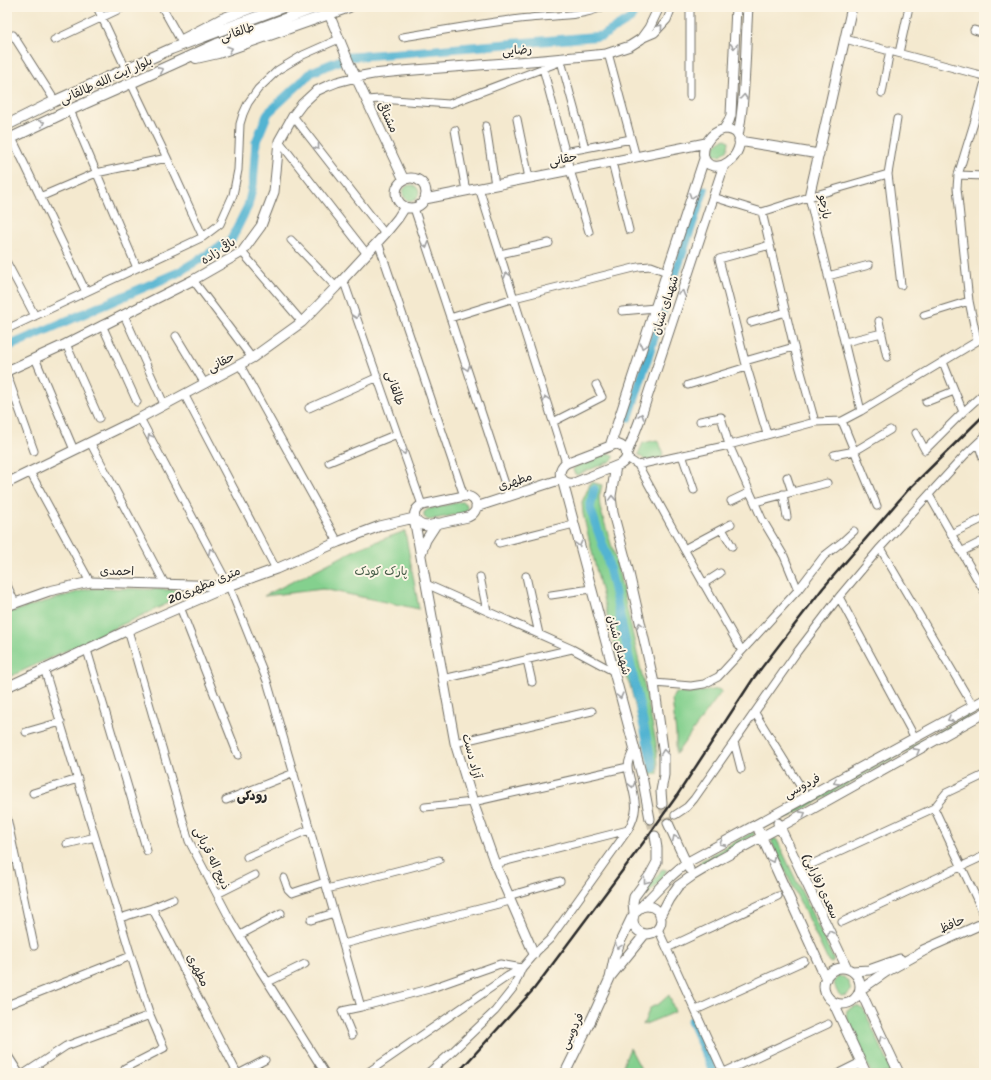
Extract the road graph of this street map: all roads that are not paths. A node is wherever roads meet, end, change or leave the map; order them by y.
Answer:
1 (97, 7) edge
2 (124, 7) edge
3 (162, 7) edge
4 (253, 7) edge
5 (283, 7) edge
6 (317, 7) edge
7 (349, 7) edge
8 (568, 7) edge
9 (602, 7) edge
10 (659, 7) edge
11 (672, 7) edge
12 (690, 7) edge
13 (736, 7) edge
14 (748, 7) edge
15 (852, 7) edge
16 (909, 7) edge
17 (981, 7) edge
18 (984, 8) edge
19 (329, 14) junction
20 (570, 14) junction
21 (102, 17) junction
22 (974, 30) dead end
23 (984, 33) edge
24 (13, 35) dead end
25 (403, 37) dead end
26 (640, 39) junction
27 (845, 39) junction
28 (54, 40) dead end
29 (181, 41) junction
30 (341, 42) junction
31 (171, 49) junction
32 (890, 50) junction
33 (608, 53) junction
34 (898, 53) junction
35 (570, 57) junction
36 (178, 61) junction
37 (561, 61) junction
38 (543, 68) junction
39 (126, 69) junction
40 (984, 76) edge
41 (356, 77) junction
42 (131, 83) junction
43 (984, 85) edge
44 (882, 93) dead end
45 (690, 96) dead end
46 (366, 100) junction
47 (55, 102) junction
48 (70, 110) junction
49 (294, 116) junction
50 (897, 118) dead end
51 (517, 119) dead end
52 (7, 125) edge
53 (486, 126) dead end
54 (724, 128) junction
55 (454, 130) dead end
56 (739, 138) junction
57 (9, 139) edge
58 (631, 139) junction
59 (279, 141) junction
60 (706, 142) junction
61 (585, 148) junction
62 (565, 152) junction
63 (819, 154) junction
64 (636, 157) junction
65 (166, 158) junction
66 (704, 159) junction
67 (612, 162) junction
68 (724, 165) junction
69 (570, 170) junction
70 (96, 173) junction
71 (888, 174) junction
72 (958, 175) junction
73 (984, 176) edge
74 (529, 178) junction
75 (404, 180) junction
76 (495, 185) junction
77 (479, 188) junction
78 (466, 191) junction
79 (809, 196) junction
80 (40, 197) junction
81 (713, 197) junction
82 (425, 199) junction
83 (409, 207) junction
84 (762, 212) junction
85 (629, 230) dead end
86 (589, 232) dead end
87 (385, 234) junction
88 (203, 237) junction
89 (291, 240) dead end
90 (378, 242) junction
91 (550, 242) dead end
92 (770, 245) junction
93 (242, 252) junction
94 (367, 254) junction
95 (500, 254) junction
96 (7, 263) edge
97 (869, 265) dead end
98 (137, 268) junction
99 (667, 272) junction
100 (828, 276) junction
101 (344, 279) junction
102 (193, 280) junction
103 (901, 285) dead end
104 (336, 287) junction
105 (86, 292) junction
106 (514, 298) junction
107 (969, 301) junction
108 (655, 308) junction
109 (622, 311) dead end
110 (786, 312) junction
111 (124, 315) junction
112 (924, 315) dead end
113 (35, 316) junction
114 (450, 318) junction
115 (879, 320) dead end
116 (302, 322) junction
117 (751, 322) dead end
118 (102, 326) junction
119 (7, 329) edge
120 (882, 333) junction
121 (176, 336) dead end
122 (984, 336) edge
123 (977, 340) junction
124 (844, 342) junction
125 (66, 344) junction
126 (794, 346) junction
127 (887, 356) dead end
128 (35, 358) junction
129 (252, 358) junction
130 (943, 362) junction
131 (746, 364) junction
132 (240, 365) junction
133 (7, 371) edge
134 (7, 375) edge
135 (378, 377) junction
136 (205, 384) junction
137 (596, 385) dead end
138 (688, 386) dead end
139 (954, 391) junction
140 (984, 393) edge
141 (184, 394) junction
142 (137, 402) dead end
143 (926, 402) dead end
144 (164, 404) junction
145 (310, 408) dead end
146 (861, 411) junction
147 (963, 412) junction
148 (100, 418) dead end
149 (140, 418) junction
150 (842, 420) junction
151 (700, 421) dead end
152 (554, 422) junction
153 (815, 422) junction
154 (890, 430) dead end
155 (916, 433) dead end
156 (397, 434) junction
157 (767, 434) junction
158 (984, 437) edge
159 (90, 442) junction
160 (978, 443) junction
161 (729, 444) junction
162 (610, 446) junction
163 (34, 450) dead end
164 (74, 450) junction
165 (855, 451) junction
166 (834, 454) dead end
167 (627, 455) junction
168 (682, 455) junction
169 (984, 461) edge
170 (329, 462) dead end
171 (566, 463) junction
172 (638, 465) junction
173 (616, 466) junction
174 (30, 472) junction
175 (787, 477) dead end
176 (562, 479) junction
177 (7, 483) edge
178 (827, 483) dead end
179 (694, 490) dead end
180 (750, 492) junction
181 (792, 492) junction
182 (783, 494) junction
183 (929, 495) junction
184 (464, 496) junction
185 (509, 496) junction
186 (731, 500) dead end
187 (755, 502) junction
188 (422, 505) junction
189 (877, 506) dead end
190 (476, 507) junction
191 (787, 517) dead end
192 (414, 518) junction
193 (984, 518) edge
194 (437, 523) junction
195 (574, 524) junction
196 (731, 524) dead end
197 (722, 529) junction
198 (854, 531) dead end
199 (951, 534) junction
200 (338, 542) junction
201 (981, 542) dead end
202 (499, 543) dead end
203 (732, 546) dead end
204 (880, 548) junction
205 (684, 549) junction
206 (962, 552) junction
207 (421, 555) junction
208 (276, 569) junction
209 (720, 573) dead end
210 (526, 576) dead end
211 (480, 577) dead end
212 (90, 582) junction
213 (165, 584) junction
214 (426, 584) junction
215 (703, 584) junction
216 (7, 585) edge
217 (229, 586) junction
218 (591, 589) junction
219 (798, 590) junction
220 (984, 591) edge
221 (551, 594) dead end
222 (839, 597) junction
223 (11, 604) edge
224 (180, 607) junction
225 (487, 611) junction
226 (128, 630) junction
227 (539, 634) junction
228 (572, 649) junction
229 (87, 650) junction
230 (742, 651) junction
231 (526, 660) junction
232 (44, 668) junction
233 (613, 671) junction
234 (444, 679) junction
235 (532, 682) dead end
236 (654, 683) junction
237 (7, 686) edge
238 (984, 700) edge
239 (973, 706) junction
240 (592, 711) dead end
241 (754, 713) junction
242 (984, 713) edge
243 (61, 722) junction
244 (26, 732) dead end
245 (915, 738) junction
246 (455, 742) junction
247 (734, 742) junction
248 (634, 748) junction
249 (238, 755) dead end
250 (628, 767) junction
251 (741, 769) dead end
252 (294, 773) junction
253 (984, 775) edge
254 (78, 779) junction
255 (33, 793) dead end
256 (807, 797) junction
257 (226, 800) dead end
258 (473, 802) junction
259 (662, 804) tunnel mouth
260 (425, 807) dead end
261 (934, 808) junction
262 (675, 815) dead end
263 (774, 815) junction
264 (7, 818) edge
265 (650, 819) tunnel mouth
266 (668, 823) tunnel mouth
267 (756, 824) junction
268 (780, 827) junction
269 (310, 829) junction
270 (628, 830) junction
271 (95, 836) junction
272 (655, 836) tunnel mouth
273 (762, 837) junction
274 (67, 844) dead end
275 (147, 851) dead end
276 (984, 856) edge
277 (247, 857) dead end
278 (439, 860) dead end
279 (686, 863) junction
280 (495, 864) junction
281 (812, 864) dead end
282 (962, 866) junction
283 (255, 875) dead end
284 (692, 876) junction
285 (284, 878) dead end
286 (560, 881) dead end
287 (326, 885) junction
288 (217, 894) junction
289 (778, 896) dead end
290 (173, 899) dead end
291 (509, 899) junction
292 (152, 908) junction
293 (636, 912) junction
294 (281, 913) dead end
295 (334, 913) junction
296 (660, 916) junction
297 (120, 918) junction
298 (984, 918) edge
299 (311, 920) dead end
300 (842, 922) dead end
301 (984, 923) edge
302 (658, 929) junction
303 (645, 934) junction
304 (240, 935) junction
305 (343, 944) junction
306 (34, 946) dead end
307 (667, 948) junction
308 (929, 948) junction
309 (534, 954) junction
310 (131, 956) junction
311 (804, 961) dead end
312 (304, 964) dead end
313 (522, 968) junction
314 (849, 970) junction
315 (610, 978) junction
316 (826, 979) junction
317 (268, 982) junction
318 (860, 990) junction
319 (834, 1002) junction
320 (7, 1005) edge
321 (361, 1007) junction
322 (696, 1010) junction
323 (150, 1015) junction
324 (828, 1024) dead end
325 (352, 1035) dead end
326 (7, 1054) edge
327 (265, 1060) dead end
328 (861, 1063) junction
329 (125, 1068) dead end
330 (236, 1072) edge
331 (18, 1073) edge
332 (25, 1073) edge
333 (325, 1073) edge
334 (368, 1073) edge
335 (428, 1073) edge
336 (565, 1073) edge
337 (723, 1073) edge
338 (841, 1073) edge
339 (866, 1073) edge
340 (899, 1073) edge

1 - 21 street
2 - 21 street
3 - 29 street
4 - 29 main road, طالقانی
5 - 31 main road, بلوار آیت الله طالقانی
6 - 36 main road, بلوار آیت الله طالقانی
7 - 19 main road, طالقانی
8 - 20 street
9 - 20 street
10 - 26 street, رضایی
26 -> 11 street
12 - 45 street
13 -> 54 street
56 -> 14 street
15 - 27 street, بازجو
16 - 34 street
17 - 18 street
19 - 30 street, مشتاقی
36 -> 19 main road, طالقانی
20 - 25 street
21 - 28 street
21 - 39 street
22 - 23 street
24 - 47 street
26 - 33 street, رضایی
27 - 32 street
27 - 63 street, بازجو
29 - 31 main road, طالقانی
30 - 41 street, مشتاقی
30 - 88 street
31 - 39 main road, بلوار آیت الله طالقانی
32 - 34 street
32 - 44 street
33 - 35 street, رضایی
33 - 58 street
34 - 40 street
35 - 37 street
35 - 41 street, رضایی
42 -> 36 main road, بلوار آیت الله طالقانی
37 - 38 street
37 - 61 street
38 - 46 street
38 - 62 street
39 - 47 main road, بلوار آیت الله طالقانی
41 - 46 street, مشتاقی
41 - 49 street, باقی زاده
42 - 48 main road, بلوار آیت الله طالقانی
42 - 65 street
43 - 72 street
46 - 75 street, مشتاقی
47 - 52 main road, بلوار آیت الله طالقانی
57 -> 48 main road, بلوار آیت الله طالقانی
48 - 70 street
49 - 59 street, باقی زاده
49 -> 87 street
50 - 71 street
51 - 74 street
53 - 76 street
54 - 56 street
54 - 60 street
55 - 78 street
56 - 63 street
56 - 68 street
57 - 80 street
58 - 61 street
58 - 64 street
59 - 93 street, باقی زاده
59 - 94 street
60 - 64 street, حقانی
60 - 66 street
61 - 62 street
62 - 69 street
63 - 79 street, بازجو
64 - 67 street, حقانی
65 - 70 street
65 - 88 street
66 - 68 street
66 -> 99 street, شهدای شبان
67 - 69 street, حقانی
67 - 85 street
68 - 81 street, شهدای شبان
69 - 74 street, حقانی
69 - 86 street
70 - 80 street
70 - 98 street
71 - 79 street
71 - 103 street
72 - 73 street
72 - 107 street
74 - 76 street, حقانی
75 - 82 street
75 - 83 street
76 - 77 street, حقانی
77 - 78 street, حقانی
77 - 95 street
78 - 82 street, حقانی
79 - 84 street
79 - 100 street, بازجو
80 - 105 street
81 - 84 street
167 -> 81 street, شهدای شبان
82 - 83 street
83 - 87 street, حقانی
83 -> 114 street
84 - 92 street
87 - 90 street, حقانی
88 - 98 street
89 - 104 street
90 - 94 street, حقانی
90 - 184 street
91 - 95 street
92 - 110 street
92 - 131 street
93 - 102 street, باقی زاده
93 - 116 street
94 - 101 street, حقانی
106 -> 95 street
96 - 113 street
97 - 100 street
98 - 105 street
99 - 106 street
99 - 108 street, شهدای شبان
100 - 124 street, بازجو
101 - 104 street, حقانی
101 -> 135 street, طالقانی
102 - 111 street, باقی زاده
102 - 129 street
104 - 116 street, حقانی
105 - 113 street
106 - 114 street
152 -> 106 street
107 - 112 street
107 - 123 street
108 - 109 street
108 -> 162 street, شهدای شبان
110 - 117 street
110 - 126 street
111 - 118 street, باقی زاده
111 - 144 street
113 - 119 street
114 -> 185 street
115 - 120 street
116 - 129 street, حقانی
118 - 125 street, باقی زاده
118 - 142 street
120 - 124 street
120 - 127 street
121 - 136 street
122 - 123 street
123 - 130 street
124 - 146 street, بازجو
125 - 128 street, باقی زاده
125 - 148 street
126 - 131 street
126 - 153 street
128 - 133 street, باقی زاده
128 - 164 street
129 - 132 street, حقانی
130 - 139 street
130 - 146 street
131 - 138 street
131 - 157 street
132 - 136 street, حقانی
132 - 200 street
134 - 163 street
135 - 145 street
135 - 156 street, طالقانی
136 - 141 street, حقانی
137 - 152 street
139 - 143 street
139 - 147 street
140 - 147 street
141 - 144 street, حقانی
141 - 208 street
144 - 149 street, حقانی
146 - 150 street
147 - 155 street
149 - 159 street, حقانی
217 -> 149 street
150 - 153 street
150 - 165 street
151 - 161 street
152 - 171 street
153 - 157 street
154 - 165 street
156 - 170 street
156 -> 188 street, طالقانی
157 - 161 street
158 - 160 street
159 - 164 street, حقانی
159 - 213 street
160 - 169 street
160 - 183 street
161 - 168 street
161 - 180 street
162 - 167 street
162 - 171 street
164 - 174 street, حقانی
165 - 166 street
165 - 189 street
167 - 172 street
167 - 173 street
168 - 172 street
168 - 179 street
171 - 176 street
172 - 205 street
173 - 176 street
236 -> 173 street, شهدای شبان
174 - 177 street, حقانی
174 - 212 street
175 - 181 street
176 - 185 street, مطهری
176 - 195 street, شهدای شبان
178 - 181 street
180 - 186 street
180 - 187 street
181 - 182 street
182 - 187 street
182 - 191 street
183 - 199 street
183 - 204 street
184 - 188 street
184 - 190 street
185 - 190 street, مطهری
187 - 219 street
188 - 192 street
190 - 194 street, مطهری
192 - 194 street, مطهری
192 - 200 street, 20متری مطهری
192 - 207 street, آزاد دست
193 - 199 street
194 - 207 street
195 - 202 street
195 -> 218 street, شهدای شبان
196 - 197 street
197 - 203 street
197 - 205 street
198 - 219 street
199 - 206 street
200 - 208 street, 20متری مطهری
201 - 206 street
204 - 222 street
204 - 239 street
205 - 215 street
206 - 220 street
207 - 214 street, آزاد دست
208 - 217 street, 20متری مطهری
209 - 215 street
210 - 227 street
211 - 225 street
212 - 213 street, احمدی
212 - 223 street, احمدی
213 - 217 street, احمدی
214 - 225 street
214 - 234 street, آزاد دست
215 - 230 street
216 - 223 street
217 - 224 street, 20متری مطهری
217 - 252 street
218 - 221 street
218 - 233 street, شهدای شبان
219 - 230 street
222 - 241 street
222 - 245 street
224 - 226 street, 20متری مطهری
224 - 249 street
225 - 227 street
226 - 229 street, 20متری مطهری
226 - 288 street, ذبیح اله قربانی
227 - 228 street
228 - 231 street
228 - 233 street
229 - 232 street, 20متری مطهری
229 - 275 street
230 - 236 street
231 - 234 street
231 - 235 street
232 - 237 street, 20متری مطهری
232 - 243 street
233 -> 248 street, شهدای شبان
234 - 246 street, آزاد دست
259 -> 236 street, شهدای شبان
238 - 239 street, فردوسی
239 -> 245 street, فردوسی
240 - 246 street
241 - 247 street
241 - 256 street
268 -> 242 street, فردوسی
243 - 244 street
243 - 254 street
245 -> 256 street, فردوسی
246 - 258 street, آزاد دست
247 - 251 street
247 - 262 street
248 - 250 street
248 - 265 street, شهدای شبان
250 - 258 street
250 -> 270 street
252 - 257 street
252 - 269 street
253 - 261 street
254 - 255 street
254 - 271 street
256 - 263 street, فردوسی
258 - 260 street
258 - 280 street, آزاد دست
261 - 281 street
261 - 282 street
263 - 267 street, فردوسی
263 - 268 street, سعدی (فارابی)
264 - 306 street
279 -> 266 street
267 - 273 street
267 -> 279 street, فردوسی
268 - 273 street, فردوسی
314 -> 268 street, سعدی (فارابی)
269 - 277 street
269 - 287 street
270 - 280 street
270 - 309 street
271 - 274 street
271 - 297 street
272 -> 293 street
273 - 284 street, فردوسی
273 -> 316 street
276 - 282 street
278 - 287 street
279 - 284 street
279 - 293 street, فردوسی
280 - 291 street, آزاد دست
282 - 298 street
282 - 300 street
283 - 288 street
284 - 296 street, فردوسی
285 - 287 street
286 - 291 street
287 - 295 street
288 - 304 street, ذبیح اله قربانی
289 - 307 street
290 - 292 street
291 - 305 street
291 - 309 street, آزاد دست
292 - 297 street
292 - 330 street, مطهری
293 - 296 street
293 - 303 street
293 -> 315 street, فردوسی
294 - 304 street
295 - 299 street
295 - 305 street
296 - 302 street
297 - 310 street
301 - 308 street, حافظ
302 - 303 street
302 - 307 street
303 - 315 street, فردوسی
304 - 317 street, ذبیح اله قربانی
305 - 321 street
307 - 322 street
308 - 314 street
308 - 318 street
309 - 313 street
310 - 320 street
310 - 323 street
311 - 322 street
312 - 317 street
313 - 321 street
313 - 334 street
313 - 335 street
314 - 316 street
314 - 318 street
315 - 336 street, فردوسی
316 - 319 street
317 - 333 street, ذبیح اله قربانی
318 - 319 street
340 -> 318 street
319 - 328 street
321 - 325 street
322 - 337 street
323 - 329 street
323 - 332 street
324 - 337 street
326 - 331 street
327 - 330 street
328 - 338 street
328 - 339 street

